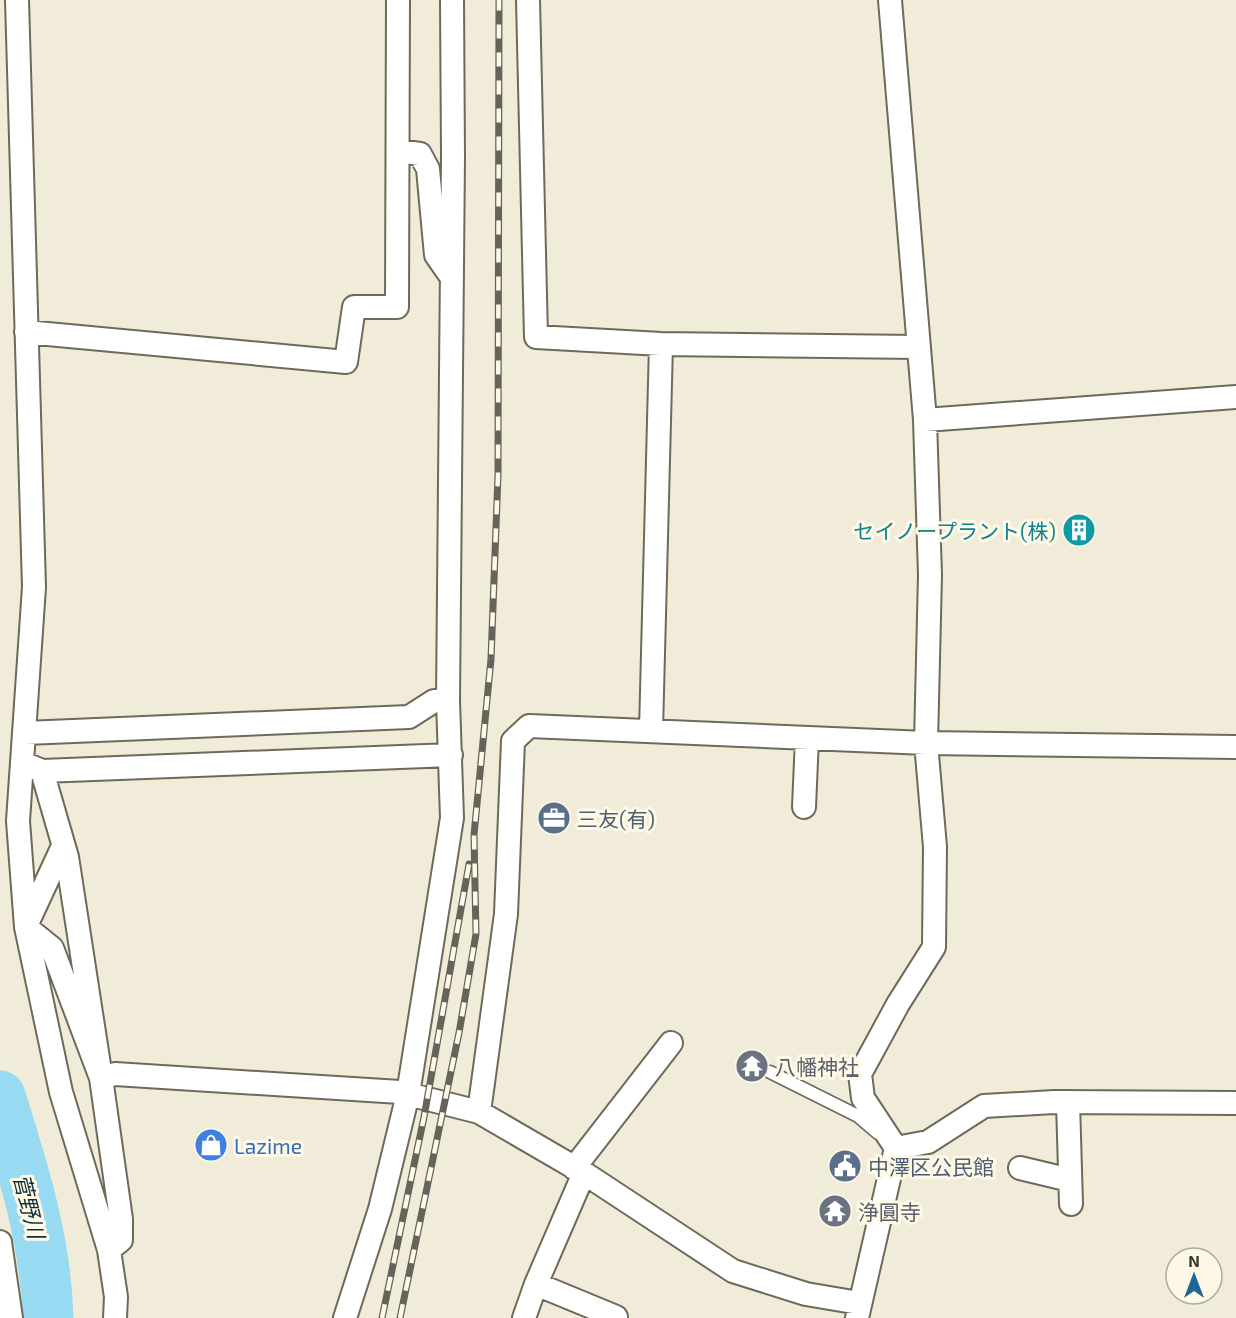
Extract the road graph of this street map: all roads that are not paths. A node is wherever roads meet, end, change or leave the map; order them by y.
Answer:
1 (17, 0) edge
2 (398, 0) edge
3 (452, 0) edge
4 (528, 0) edge
5 (890, 0) edge
6 (398, 151) junction
7 (11, 160) edge
8 (452, 278) junction
9 (26, 332) junction
10 (661, 344) junction
11 (919, 347) junction
12 (1236, 397) edge
13 (925, 420) junction
14 (448, 701) junction
15 (651, 731) junction
16 (25, 733) junction
17 (807, 738) junction
18 (926, 743) junction
19 (1236, 747) edge
20 (451, 755) junction
21 (32, 767) junction
22 (804, 807) dead end
23 (63, 846) junction
24 (26, 927) junction
25 (671, 1043) dead end
26 (770, 1072) dead end
27 (101, 1078) junction
28 (408, 1094) junction
29 (1068, 1102) junction
30 (1236, 1103) edge
31 (479, 1112) junction
32 (896, 1148) junction
33 (1020, 1168) dead end
34 (579, 1171) junction
35 (1070, 1180) junction
36 (1071, 1204) dead end
37 (0, 1242) edge
38 (109, 1250) junction
39 (536, 1284) junction
40 (858, 1311) edge
41 (7, 1314) edge
42 (616, 1317) edge
43 (115, 1318) edge
44 (345, 1318) edge
45 (524, 1318) edge

1 - 7 street
2 - 6 street
3 - 8 street
4 - 10 street
5 - 11 street
6 - 8 street
6 - 9 street
7 - 9 street
8 - 14 street
9 - 16 street
10 - 11 street
10 - 15 street
11 - 13 street
12 - 13 street
13 - 18 street
14 - 16 street
14 - 20 street
15 - 17 street
15 - 31 street
16 - 21 street
17 - 18 street
17 - 22 street
18 - 19 street
18 - 32 street
20 - 21 street
20 - 28 street
21 - 23 street
21 - 24 street
23 - 24 street
23 - 27 street
24 - 27 street
24 - 38 street
25 - 34 street
26 - 32 lane
27 - 28 street
27 - 38 street
28 - 31 street
28 - 44 street
29 - 30 street
29 - 32 street
29 - 35 street
31 - 34 street
32 - 40 street
33 - 35 street
34 - 39 street
34 - 40 street
35 - 36 street
37 - 41 street
38 - 43 street
39 - 42 street
39 - 45 street

